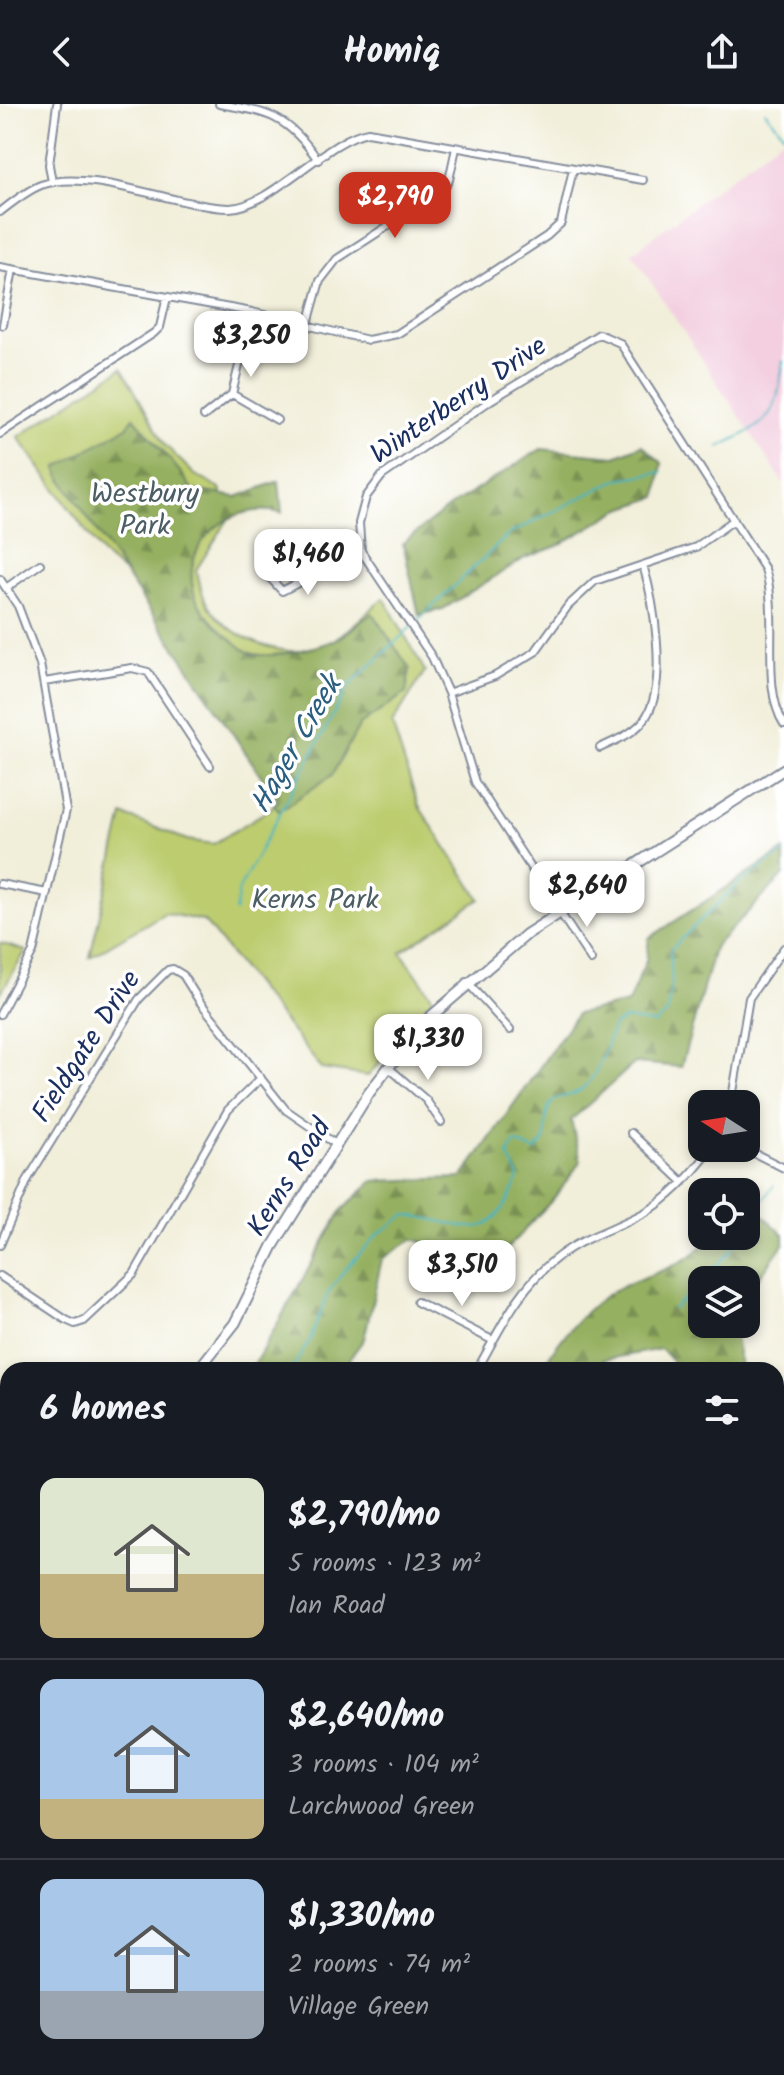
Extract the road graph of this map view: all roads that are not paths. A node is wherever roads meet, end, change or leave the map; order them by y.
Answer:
1 (57, 104) edge
2 (219, 104) edge
3 (456, 148) junction
4 (318, 160) junction
5 (573, 169) junction
6 (643, 180) dead end
7 (52, 182) junction
8 (0, 212) edge
9 (0, 267) edge
10 (13, 269) junction
11 (167, 297) junction
12 (252, 312) junction
13 (3, 325) dead end
14 (307, 327) junction
15 (232, 394) junction
16 (204, 416) dead end
17 (277, 420) dead end
18 (0, 434) edge
19 (734, 520) junction
20 (361, 551) junction
21 (40, 564) dead end
22 (643, 565) junction
23 (263, 570) dead end
24 (0, 579) edge
25 (6, 588) junction
26 (44, 682) junction
27 (448, 693) junction
28 (784, 724) edge
29 (600, 748) dead end
30 (210, 766) dead end
31 (784, 769) edge
32 (0, 884) edge
33 (47, 893) junction
34 (559, 915) junction
35 (784, 948) edge
36 (591, 960) dead end
37 (467, 982) junction
38 (0, 1014) edge
39 (510, 1030) dead end
40 (388, 1067) junction
41 (261, 1078) junction
42 (733, 1090) edge
43 (441, 1122) dead end
44 (631, 1133) dead end
45 (337, 1145) junction
46 (760, 1156) edge
47 (700, 1162) edge
48 (784, 1168) edge
49 (683, 1182) junction
50 (0, 1245) edge
51 (0, 1276) edge
52 (417, 1302) dead end
53 (492, 1340) junction
54 (204, 1362) edge
55 (481, 1362) edge

1 - 7 street
2 - 4 street
3 - 4 street
3 - 5 street
3 - 14 street
4 - 7 street
5 - 6 street
5 - 14 street
7 - 8 street
9 - 10 street
10 - 11 street
10 - 13 street
11 - 12 street
11 - 18 street
12 - 14 street
12 - 15 street
15 - 16 street
15 - 17 street
19 - 20 street, Winterberry Drive
19 - 22 street
19 - 28 street, Winterberry Drive
20 - 23 street
20 - 27 street
21 - 25 street
22 - 27 street
22 - 29 street
24 - 25 street
25 - 26 street
26 - 30 street
26 - 33 street
27 - 34 street
31 - 34 street, Kerns Road
32 - 33 street
33 - 38 street
34 - 36 street
34 - 37 street, Kerns Road
35 - 42 street
37 - 39 street
37 - 40 street, Kerns Road
40 - 43 street
40 - 45 street, Kerns Road
41 - 45 street, Fieldgate Drive
41 - 50 street, Fieldgate Drive
41 - 51 street
44 - 49 street
45 - 54 street, Kerns Road
46 - 48 street
47 - 49 street
49 - 53 street
52 - 53 street
53 - 55 street

